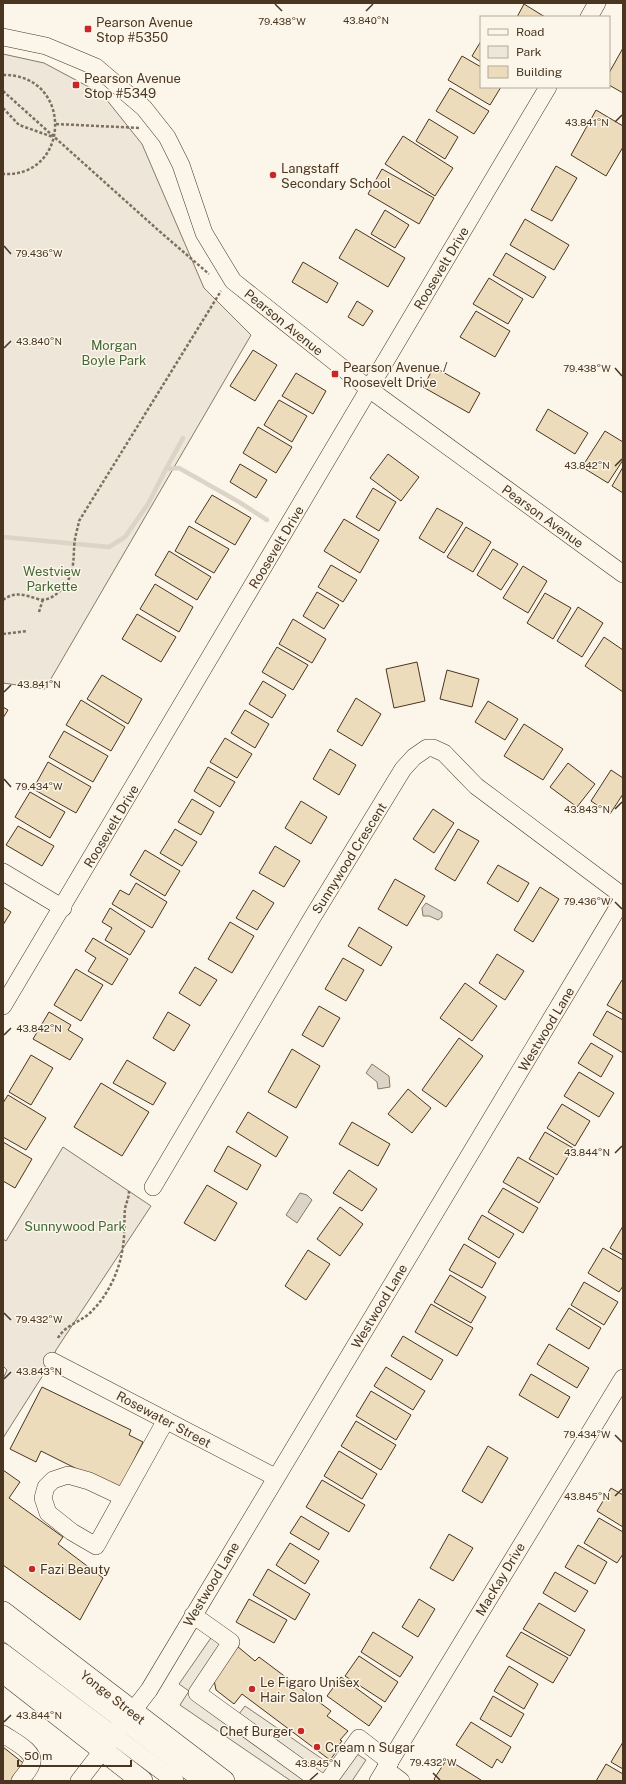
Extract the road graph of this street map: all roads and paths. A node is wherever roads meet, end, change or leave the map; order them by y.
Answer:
1 (597, 3) edge
2 (590, 16) edge
3 (3, 37) edge
4 (3, 75) edge
5 (547, 88) edge
6 (3, 91) edge
7 (3, 108) edge
8 (56, 124) junction
9 (144, 128) dead end
10 (55, 138) junction
11 (3, 174) edge
12 (210, 275) dead end
13 (222, 289) dead end
14 (369, 389) junction
15 (623, 574) edge
16 (43, 599) junction
17 (3, 600) edge
18 (39, 612) dead end
19 (27, 631) dead end
20 (3, 634) edge
21 (3, 872) edge
22 (623, 896) edge
23 (623, 899) edge
24 (63, 908) junction
25 (3, 1006) edge
26 (153, 1187) dead end
27 (129, 1191) dead end
28 (58, 1338) dead end
29 (52, 1361) dead end
30 (623, 1378) edge
31 (166, 1420) junction
32 (275, 1477) junction
33 (123, 1497) junction
34 (3, 1612) edge
35 (192, 1615) junction
36 (3, 1630) edge
37 (3, 1652) edge
38 (3, 1672) edge
39 (129, 1717) junction
40 (3, 1734) edge
41 (109, 1743) junction
42 (384, 1771) edge
43 (20, 1781) edge
44 (79, 1781) edge
45 (142, 1781) edge
46 (175, 1781) edge
47 (202, 1781) edge
48 (224, 1781) edge
49 (319, 1781) edge
50 (328, 1781) edge
51 (401, 1781) edge

1 - 2 street
3 - 14 street, Pearson Avenue
4 - 8 path
5 - 14 street, Roosevelt Drive
6 - 10 path
7 - 10 path
8 - 9 path
8 - 10 path
10 - 11 path
10 - 12 path
13 - 16 path
14 - 15 street, Pearson Avenue
14 - 24 street, Roosevelt Drive
16 - 17 path
16 - 18 path
19 - 20 path
21 - 24 street
22 - 26 street, Sunnywood Crescent
23 - 32 street, Westwood Lane
24 - 25 street, Roosevelt Drive
27 - 28 path
29 - 31 street, Rosewater Street
30 - 42 street, MacKay Drive
31 - 32 street, Rosewater Street
31 - 33 street
32 - 35 street, Westwood Lane
33 - 33 street
34 - 39 main road, Yonge Street
35 - 39 street, Westwood Lane
35 - 49 street
36 - 39 street
37 - 41 street
38 - 41 main road
39 - 41 street, Westwood Lane
39 - 47 street
39 - 48 main road, Yonge Street
40 - 43 street
41 - 44 street, Westwood Lane
41 - 45 main road
41 - 46 street
42 - 50 street
42 - 51 street

